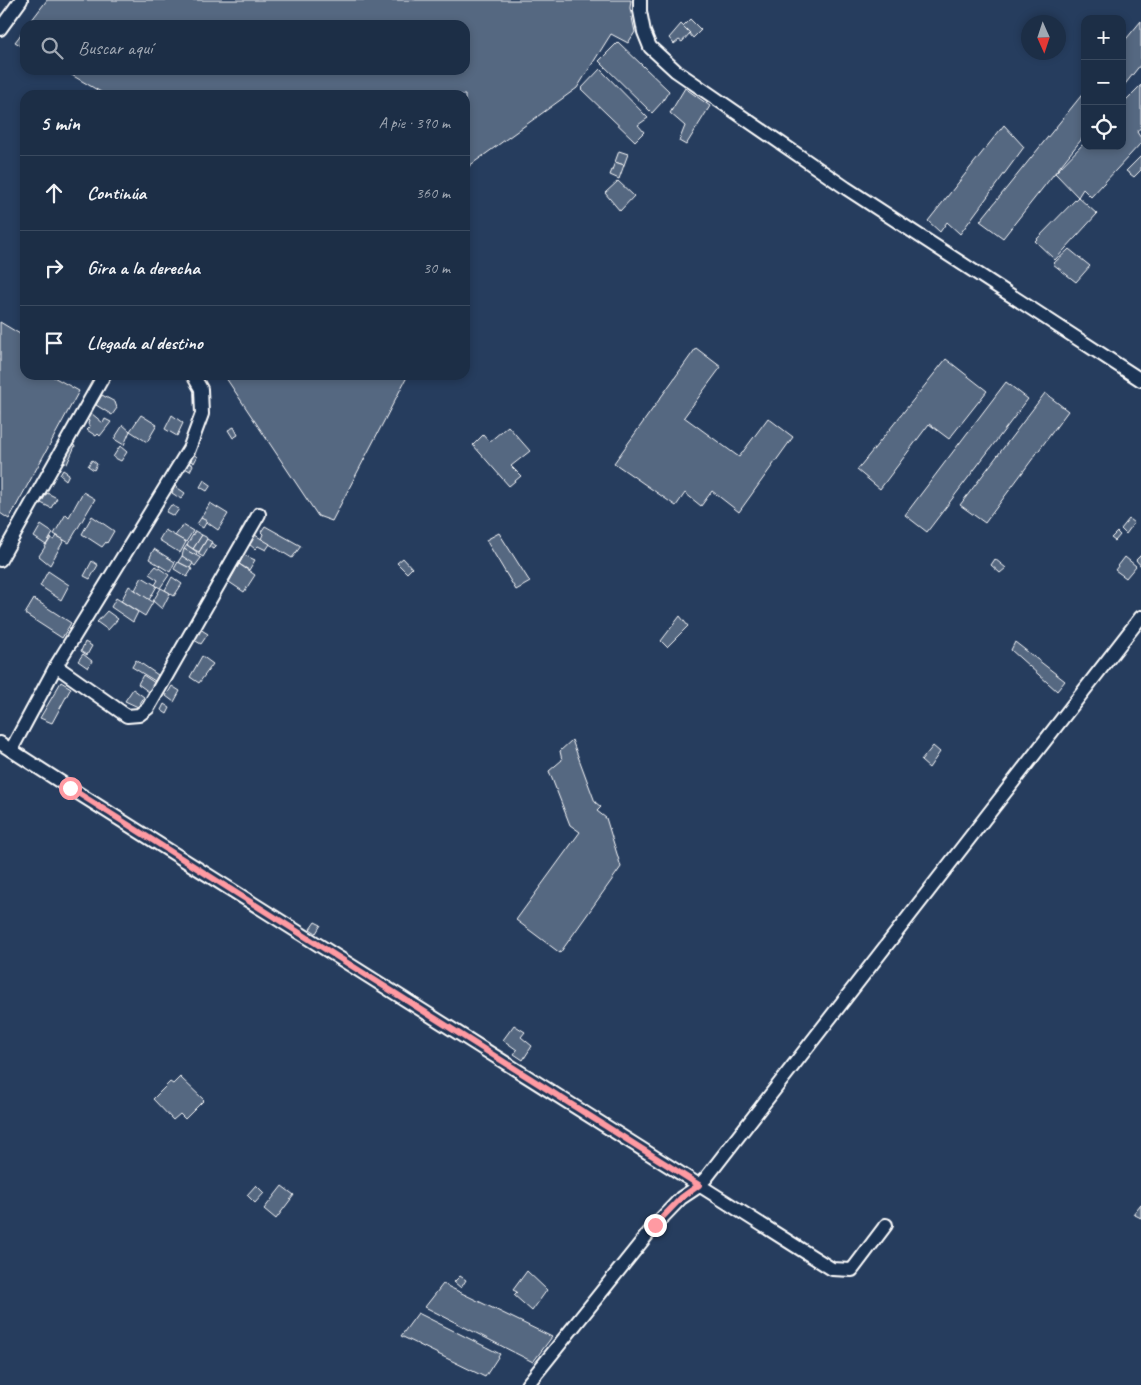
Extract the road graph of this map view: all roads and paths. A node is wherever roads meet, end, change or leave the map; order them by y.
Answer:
1 (21, 0) edge
2 (640, 0) edge
3 (0, 29) edge
4 (101, 380) edge
5 (196, 380) edge
6 (1141, 380) edge
7 (260, 514) dead end
8 (0, 560) edge
9 (1141, 617) edge
10 (56, 666) junction
11 (5, 746) edge
12 (699, 1185) junction
13 (886, 1225) dead end
14 (527, 1385) edge

1 - 3 street
2 - 6 street
4 - 8 street
5 - 10 street
7 - 10 street
9 - 12 street
10 - 11 street
11 - 12 street
12 - 13 street
12 - 14 street

